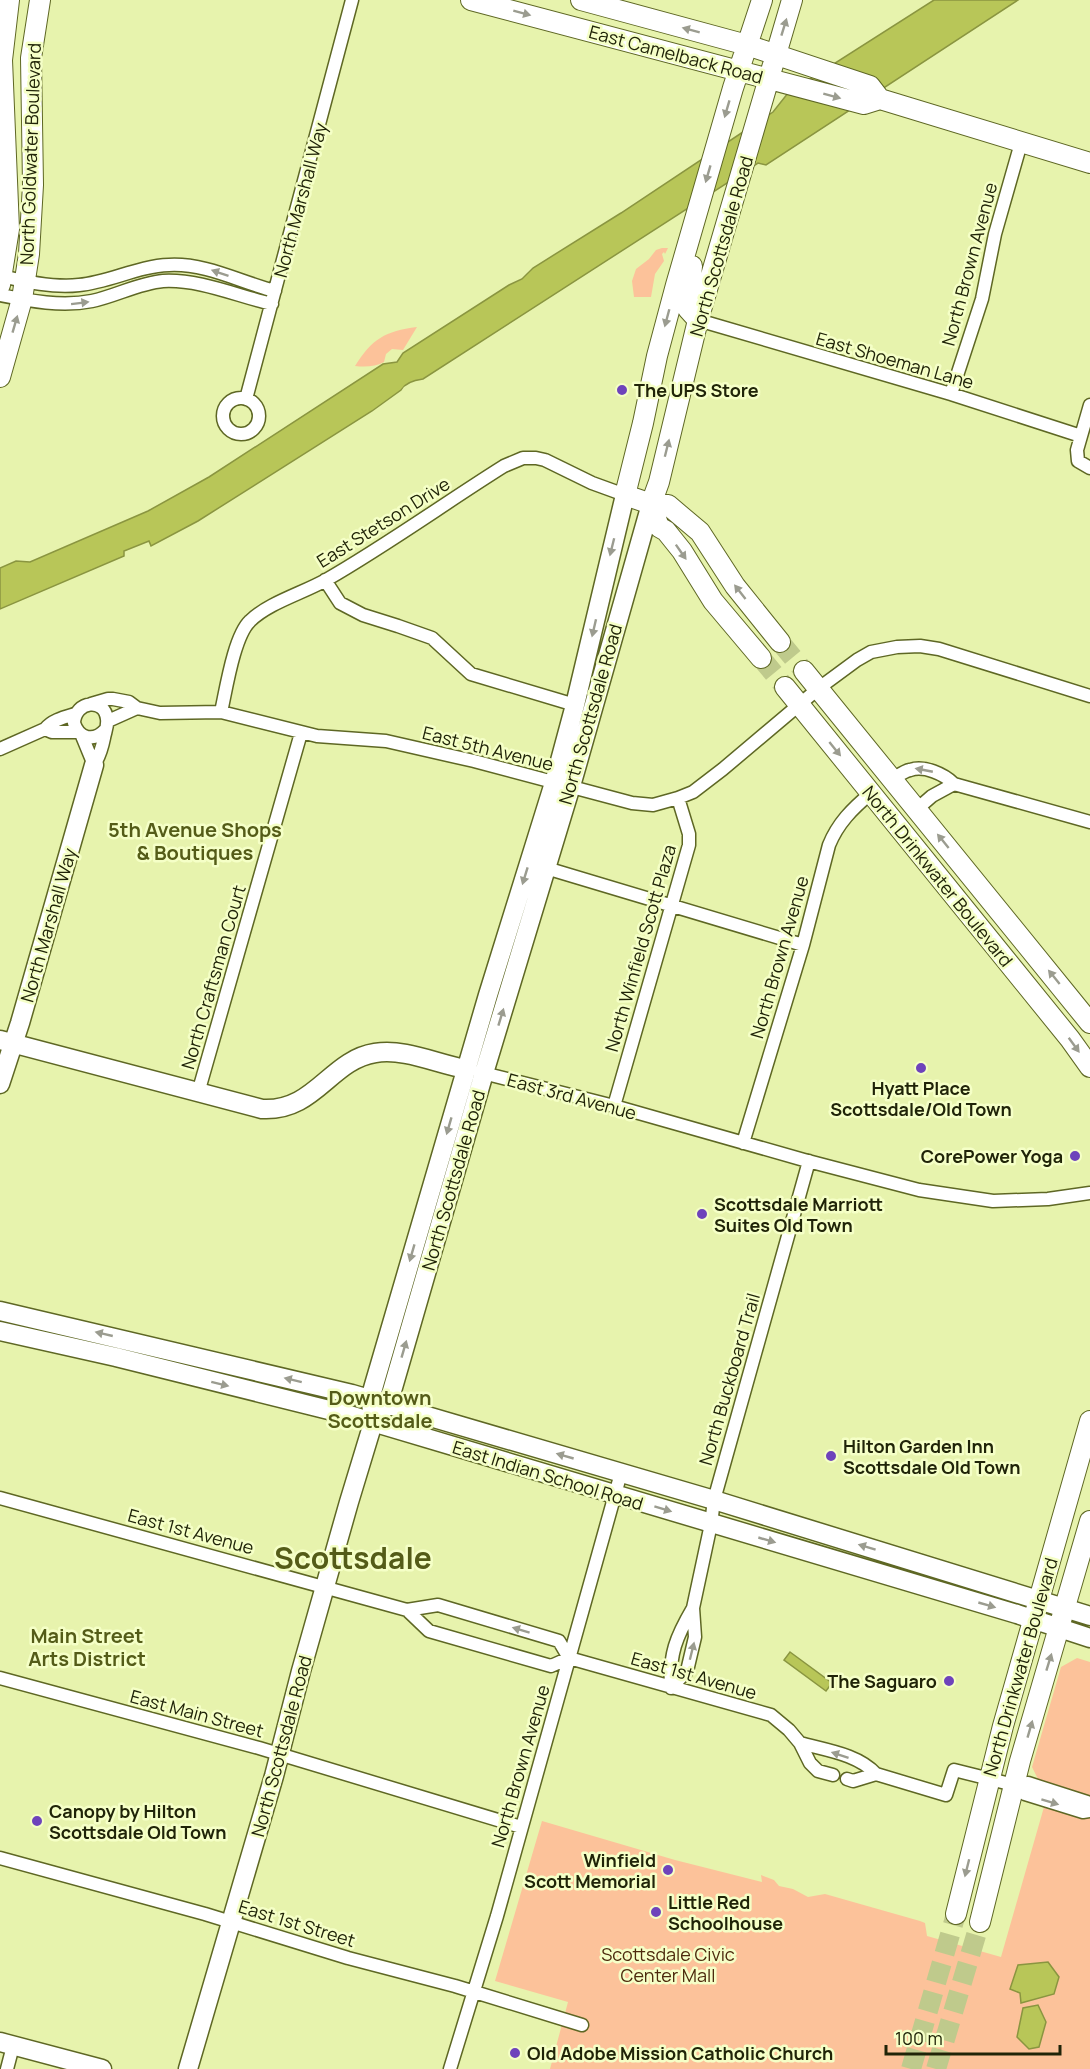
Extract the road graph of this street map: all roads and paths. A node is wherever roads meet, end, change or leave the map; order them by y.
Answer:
1 (9, 0) edge
2 (40, 0) edge
3 (352, 0) edge
4 (471, 0) edge
5 (581, 0) edge
6 (762, 0) edge
7 (792, 0) edge
8 (747, 45) junction
9 (785, 57) junction
10 (739, 71) junction
11 (776, 80) junction
12 (880, 99) junction
13 (1021, 143) junction
14 (1090, 163) edge
15 (693, 228) junction
16 (1, 286) edge
17 (24, 290) junction
18 (275, 291) junction
19 (272, 304) junction
20 (699, 320) junction
21 (0, 377) edge
22 (951, 394) junction
23 (246, 399) dead end
24 (1090, 405) edge
25 (1081, 436) junction
26 (1090, 468) edge
27 (625, 495) junction
28 (651, 504) junction
29 (325, 580) junction
30 (780, 642) tunnel mouth
31 (762, 658) tunnel mouth
32 (804, 671) tunnel mouth
33 (785, 687) tunnel mouth
34 (819, 688) junction
35 (1090, 696) edge
36 (91, 704) junction
37 (575, 705) junction
38 (799, 705) junction
39 (137, 708) junction
40 (221, 712) junction
41 (75, 714) junction
42 (106, 726) junction
43 (45, 729) junction
44 (302, 733) junction
45 (80, 734) junction
46 (0, 749) edge
47 (93, 765) junction
48 (893, 780) junction
49 (562, 784) junction
50 (954, 784) junction
51 (871, 794) junction
52 (678, 798) junction
53 (917, 809) junction
54 (1089, 820) edge
55 (546, 868) junction
56 (672, 906) junction
57 (803, 945) junction
58 (1090, 1023) edge
59 (6, 1042) edge
60 (1090, 1067) edge
61 (466, 1070) junction
62 (484, 1073) junction
63 (0, 1084) edge
64 (198, 1093) junction
65 (614, 1106) junction
66 (743, 1143) junction
67 (809, 1161) junction
68 (1090, 1193) edge
69 (0, 1311) edge
70 (0, 1331) edge
71 (188, 1354) junction
72 (183, 1374) junction
73 (379, 1402) junction
74 (1090, 1421) edge
75 (374, 1423) junction
76 (621, 1473) junction
77 (615, 1495) junction
78 (0, 1498) edge
79 (714, 1500) junction
80 (1090, 1521) edge
81 (711, 1524) junction
82 (325, 1587) junction
83 (1039, 1600) junction
84 (693, 1608) junction
85 (1066, 1608) junction
86 (407, 1610) junction
87 (1090, 1616) edge
88 (1033, 1620) junction
89 (1060, 1629) junction
90 (1090, 1638) edge
91 (569, 1658) junction
92 (0, 1678) edge
93 (671, 1688) junction
94 (800, 1743) junction
95 (279, 1754) junction
96 (876, 1774) junction
97 (833, 1775) dead end
98 (847, 1779) dead end
99 (989, 1779) junction
100 (1014, 1785) junction
101 (1090, 1805) edge
102 (1090, 1811) edge
103 (521, 1827) junction
104 (0, 1858) edge
105 (956, 1914) tunnel mouth
106 (231, 1922) junction
107 (980, 1922) tunnel mouth
108 (474, 1992) junction
109 (582, 2025) dead end
110 (6, 2044) edge
111 (7, 2069) edge
112 (102, 2069) edge
113 (188, 2069) edge
114 (450, 2069) edge

1 - 16 main road, North Goldwater Boulevard
2 - 17 main road, North Goldwater Boulevard
3 - 18 street, North Marshall Way
4 -> 10 main road, East Camelback Road
8 -> 5 main road, East Camelback Road
6 - 8 main road, North Scottsdale Road
9 -> 7 main road, North Scottsdale Road
8 - 9 main road, East Camelback Road
8 - 10 main road, North Scottsdale Road
9 - 11 main road, North Scottsdale Road
9 - 12 main road, East Camelback Road
10 - 11 main road, East Camelback Road
10 -> 15 main road, North Scottsdale Road
11 -> 12 main road, East Camelback Road
11 - 20 main road, North Scottsdale Road
12 - 13 main road, East Camelback Road
13 - 14 main road, East Camelback Road
13 - 22 street, North Brown Avenue
15 - 20 main road
15 -> 27 main road, North Scottsdale Road
16 - 17 street
16 - 17 street
18 -> 17 street
17 -> 19 street
21 -> 17 main road, North Goldwater Boulevard
18 - 19 street, North Marshall Way
19 - 23 street, North Marshall Way
20 - 22 street, East Shoeman Lane
28 -> 20 main road, North Scottsdale Road
22 - 25 street, East Shoeman Lane
24 - 25 street
25 - 26 street
27 - 28 main road
27 - 29 street, East Stetson Drive
27 -> 37 main road, North Scottsdale Road
30 -> 28 main road
28 -> 31 main road
28 - 49 main road, North Scottsdale Road
29 - 37 street
29 - 40 street, East Stetson Drive
32 - 34 main road, North Drinkwater Boulevard
33 - 38 main road, North Drinkwater Boulevard
34 - 35 street
34 - 38 street
34 - 48 main road, North Drinkwater Boulevard
36 - 39 street, East 5th Avenue
36 - 41 street
36 - 42 street
37 - 49 main road, North Scottsdale Road
38 -> 51 main road, North Drinkwater Boulevard
38 - 52 street, East 5th Avenue
39 - 40 street, East 5th Avenue
39 - 42 street
40 - 44 street, East 5th Avenue
41 - 43 street
41 - 45 street
42 - 45 street
42 - 47 street, North Marshall Way
43 - 45 street
43 - 46 street
44 - 49 street, East 5th Avenue
44 - 64 street, North Craftsman Court
45 - 47 street
47 - 59 main road, North Marshall Way
50 -> 48 street
48 - 53 main road, North Drinkwater Boulevard
49 - 52 street, East 5th Avenue
49 - 55 main road, North Scottsdale Road
49 -> 61 main road, North Scottsdale Road
50 - 53 street
50 - 54 street
51 - 57 street, North Brown Avenue
51 -> 60 main road, North Drinkwater Boulevard
52 - 56 street, North Winfield Scott Plaza
58 -> 53 main road, North Drinkwater Boulevard
55 - 56 street
62 -> 55 main road, North Scottsdale Road
56 - 57 street
56 - 65 street, North Winfield Scott Plaza
57 - 66 street, North Brown Avenue
59 - 63 main road, North Marshall Way
59 - 64 main road, East 3rd Avenue
61 - 62 street, East 3rd Avenue
61 - 64 main road, East 3rd Avenue
61 -> 73 main road, North Scottsdale Road
62 - 65 street, East 3rd Avenue
73 -> 62 main road, North Scottsdale Road
65 - 66 street, East 3rd Avenue
66 - 67 street, East 3rd Avenue
67 - 68 street, East 3rd Avenue
67 - 79 street, North Buckboard Trail
71 -> 69 main road, East Indian School Road
70 - 72 main road, East Indian School Road
71 - 72 main road
73 -> 71 main road, East Indian School Road
72 -> 75 main road, East Indian School Road
73 - 75 main road, North Scottsdale Road
76 -> 73 main road, East Indian School Road
74 - 83 main road, North Drinkwater Boulevard
75 - 77 main road, East Indian School Road
75 - 82 main road, North Scottsdale Road
76 - 77 street, North Brown Avenue
76 - 79 main road, East Indian School Road
77 -> 81 main road, East Indian School Road
77 - 91 street, North Brown Avenue
78 - 82 street, East 1st Avenue
79 - 81 street, North Buckboard Trail
83 -> 79 main road, East Indian School Road
80 - 85 main road, North Drinkwater Boulevard
81 - 84 street, North Buckboard Trail
81 -> 88 main road, East Indian School Road
82 - 86 street, East 1st Avenue
82 - 95 main road, North Scottsdale Road
83 - 85 main road, East Indian School Road
83 - 88 main road, North Drinkwater Boulevard
84 - 93 street, North Buckboard Trail
93 -> 84 street, North Buckboard Trail
85 - 87 main road, East Indian School Road
85 - 89 main road, North Drinkwater Boulevard
86 - 91 street, East 1st Avenue
91 -> 86 street, East 1st Avenue
88 - 89 main road, East Indian School Road
88 - 99 main road, North Drinkwater Boulevard
89 - 90 main road, East Indian School Road
100 -> 89 main road, North Drinkwater Boulevard
91 - 93 street, East 1st Avenue
91 - 103 street, North Brown Avenue
92 - 95 street, East Main Street
93 - 94 street, East 1st Avenue
96 -> 94 street, East 1st Avenue
94 - 97 street, East 1st Avenue
95 - 103 street, East Main Street
95 - 106 main road, North Scottsdale Road
96 - 98 street, East 1st Avenue
96 - 99 street, East 1st Avenue
99 - 100 street, East 1st Avenue
99 -> 105 main road, North Drinkwater Boulevard
100 - 101 street
100 -> 102 street
100 - 107 main road, North Drinkwater Boulevard
103 - 108 street, North Brown Avenue
104 - 106 street, East 1st Street
106 - 108 street, East 1st Street
106 - 113 main road, North Scottsdale Road
108 - 109 street, East 1st Street
108 - 114 street, North Brown Avenue
110 - 111 street
110 - 112 main road

